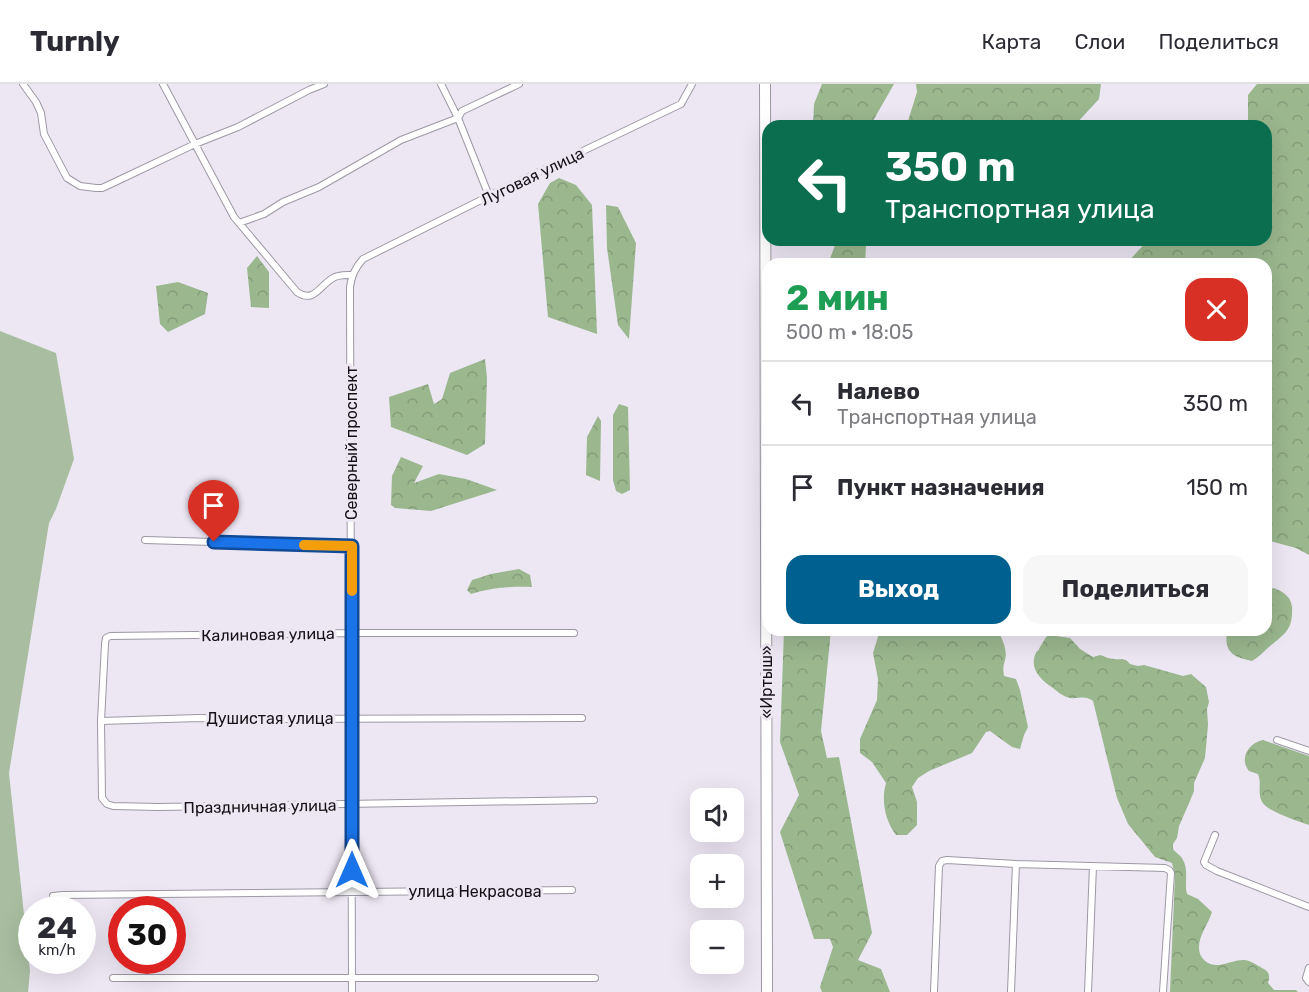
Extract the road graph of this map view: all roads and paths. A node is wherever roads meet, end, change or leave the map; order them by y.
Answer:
1 (23, 84) edge
2 (163, 84) edge
3 (324, 84) edge
4 (441, 84) edge
5 (519, 84) edge
6 (692, 84) edge
7 (765, 84) edge
8 (458, 118) junction
9 (765, 120) edge
10 (195, 144) junction
11 (489, 196) junction
12 (239, 224) junction
13 (363, 259) joint
14 (353, 274) junction
15 (145, 540) dead end
16 (352, 546) junction
17 (352, 633) junction
18 (574, 633) dead end
19 (766, 636) edge
20 (352, 718) junction
21 (582, 718) dead end
22 (101, 721) junction
23 (1277, 740) dead end
24 (1309, 752) edge
25 (594, 800) dead end
26 (352, 804) junction
27 (1215, 834) dead end
28 (1016, 864) junction
29 (1093, 866) junction
30 (572, 890) dead end
31 (352, 892) junction
32 (53, 896) dead end
33 (1309, 907) edge
34 (1309, 968) edge
35 (112, 978) dead end
36 (352, 978) junction
37 (595, 978) dead end
38 (1309, 982) edge
39 (352, 992) edge
40 (767, 992) edge
41 (934, 992) edge
42 (1011, 992) edge
43 (1088, 992) edge
44 (1163, 992) edge

1 - 10 street
2 - 10 street
3 - 10 street
4 - 8 street
5 - 8 street
6 - 11 street, Луговая улица
7 - 9 highway, «Иртыш»
8 - 11 street
8 - 12 street
10 - 12 street
11 - 13 street, Луговая улица
12 - 14 street
13 - 14 street, Северный проспект
14 - 16 street, Северный проспект
15 - 16 street
16 - 17 street, Северный проспект
17 - 18 street, Калиновая улица
17 - 20 street, Северный проспект
17 - 22 street, Калиновая улица
19 - 40 highway, «Иртыш»
20 - 21 street, Душистая улица
20 - 22 street, Душистая улица
20 - 26 street, Северный проспект
22 - 26 street, Праздничная улица
23 - 24 street
25 - 26 street, Праздничная улица
26 - 31 street, Северный проспект
27 - 33 street
28 - 29 street
28 - 41 street
28 - 42 street
29 - 43 street
29 - 44 street
30 - 31 street, улица Некрасова
31 - 32 street, улица Некрасова
31 - 36 street, Северный проспект
34 - 38 street
35 - 36 street
36 - 37 street
36 - 39 street, Северный проспект

